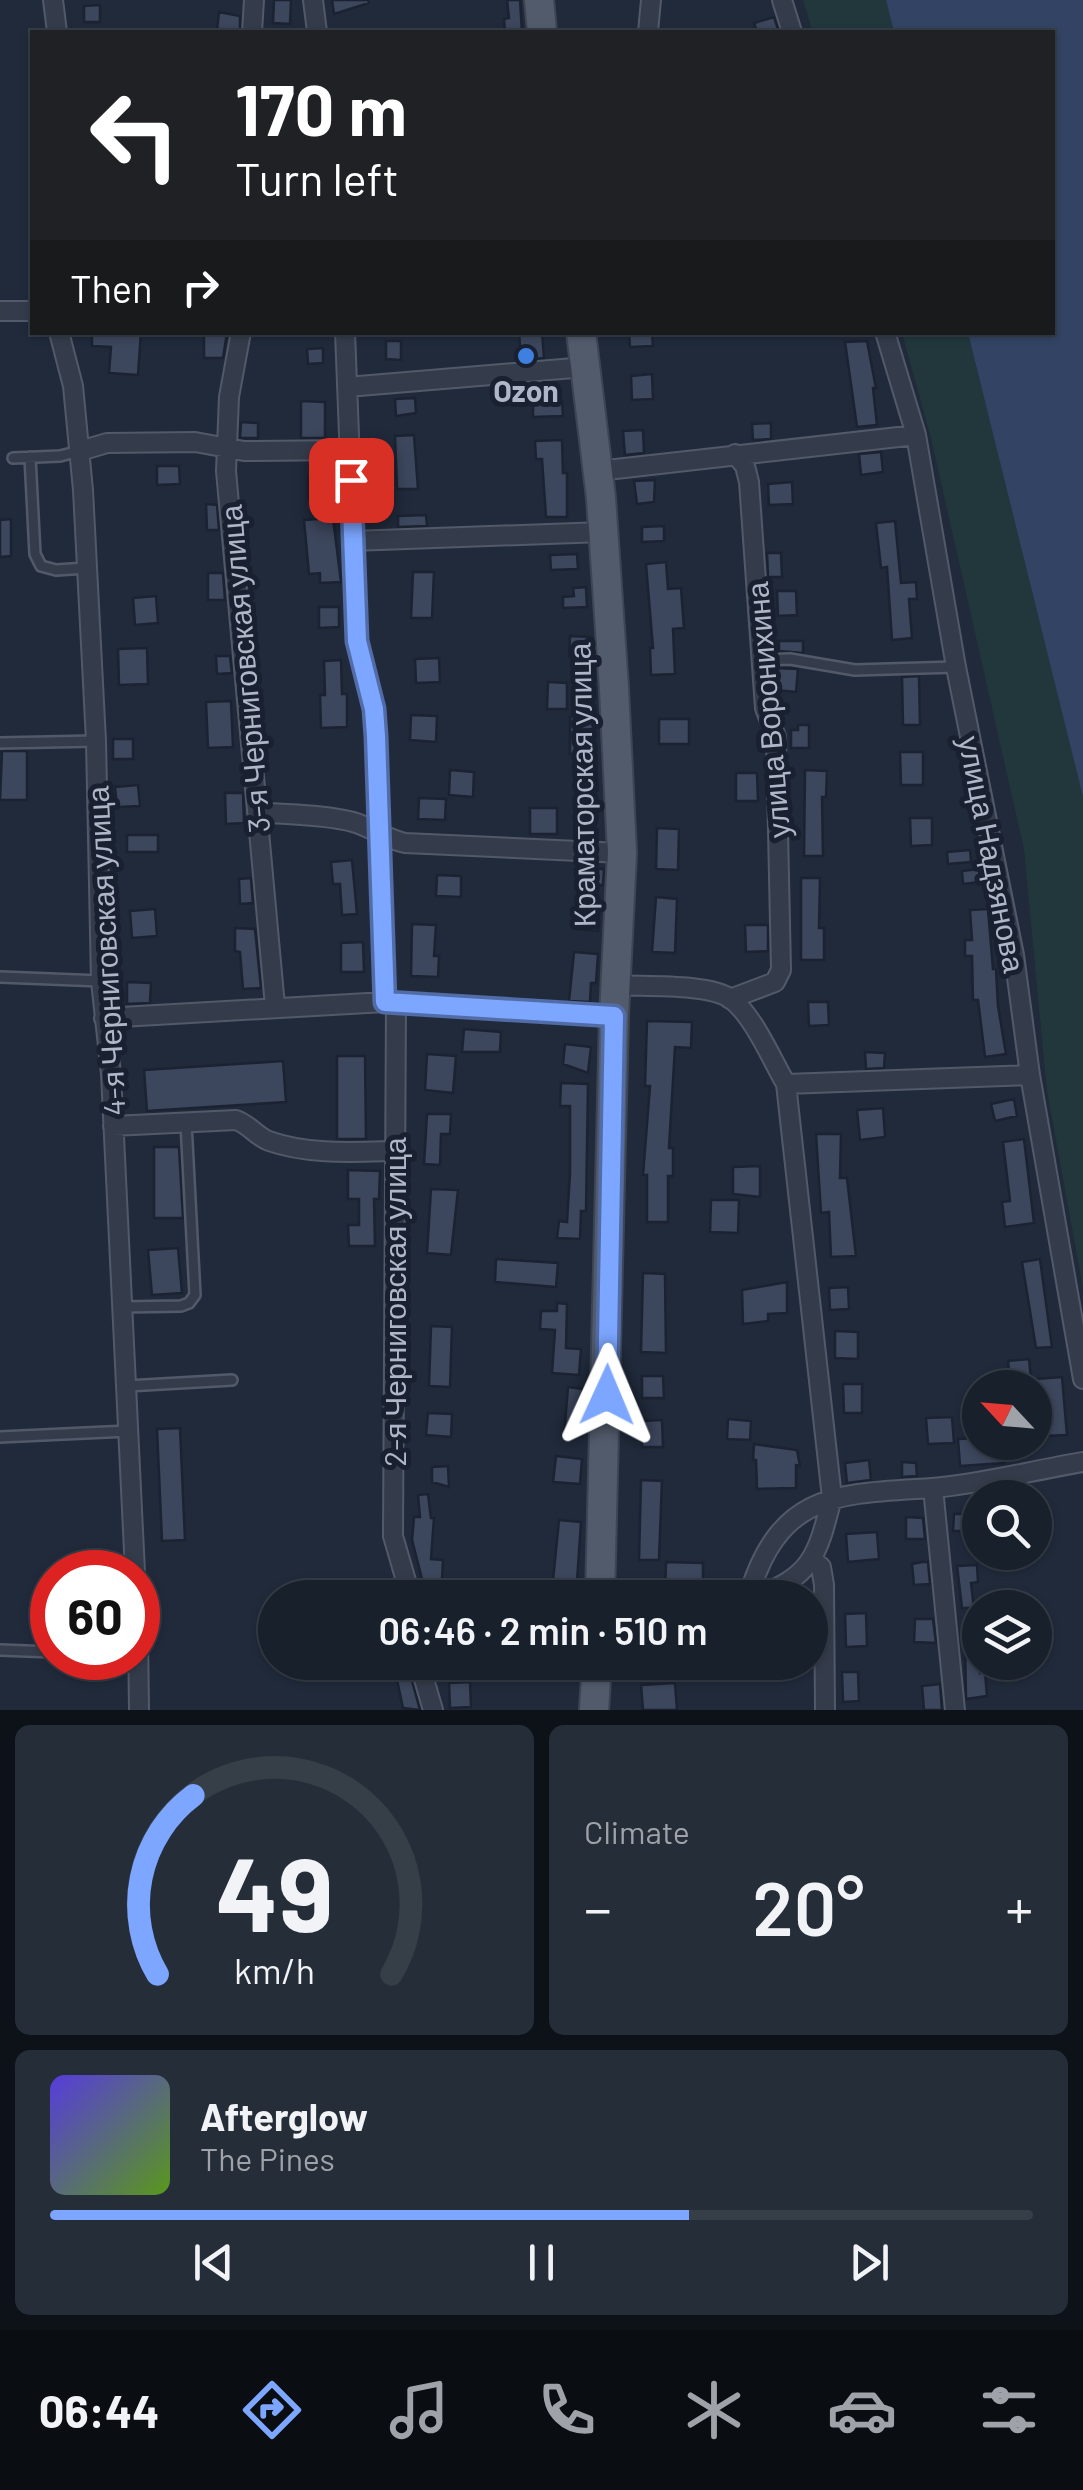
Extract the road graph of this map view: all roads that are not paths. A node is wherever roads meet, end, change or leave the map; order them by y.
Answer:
1 (53, 0) edge
2 (254, 0) edge
3 (313, 0) edge
4 (539, 0) edge
5 (651, 0) edge
6 (782, 0) edge
7 (57, 30) edge
8 (252, 30) edge
9 (317, 30) edge
10 (542, 30) edge
11 (648, 30) edge
12 (791, 30) edge
13 (0, 311) edge
14 (30, 312) edge
15 (61, 335) edge
16 (240, 335) edge
17 (345, 335) edge
18 (581, 335) edge
19 (886, 335) edge
20 (586, 367) junction
21 (347, 387) junction
22 (916, 435) junction
23 (226, 448) junction
24 (350, 450) junction
25 (80, 451) junction
26 (735, 454) junction
27 (30, 457) junction
28 (13, 458) dead end
29 (598, 471) junction
30 (603, 532) junction
31 (352, 541) junction
32 (87, 568) junction
33 (761, 660) junction
34 (956, 666) junction
35 (96, 741) junction
36 (0, 743) edge
37 (257, 812) junction
38 (378, 833) junction
39 (622, 853) junction
40 (0, 977) edge
41 (101, 981) junction
42 (616, 985) junction
43 (730, 999) junction
44 (390, 1003) junction
45 (275, 1006) junction
46 (614, 1016) junction
47 (104, 1018) junction
48 (1030, 1074) junction
49 (786, 1084) junction
50 (186, 1122) junction
51 (113, 1126) junction
52 (395, 1151) junction
53 (122, 1308) junction
54 (1083, 1379) edge
55 (232, 1380) dead end
56 (124, 1386) junction
57 (128, 1431) junction
58 (0, 1436) edge
59 (1083, 1462) edge
60 (934, 1488) junction
61 (832, 1498) junction
62 (134, 1550) edge
63 (813, 1560) junction
64 (406, 1580) edge
65 (600, 1580) edge
66 (753, 1580) edge
67 (792, 1580) edge
68 (0, 1650) edge
69 (30, 1651) edge
70 (138, 1680) edge
71 (424, 1680) edge
72 (596, 1680) edge
73 (139, 1710) edge
74 (433, 1710) edge
75 (594, 1710) edge
76 (824, 1710) edge
77 (955, 1710) edge

1 - 7 street
2 - 8 street
3 - 9 street
4 - 10 main road
5 - 11 street
6 - 12 street
13 - 14 street
15 - 25 street, 4-я Черниговская улица
16 - 23 street, 3-я Черниговская улица
17 - 21 street, 2-я Черниговская улица
18 - 20 main road, Краматорская улица
19 - 22 street, улица Надзянова
20 - 21 street
20 - 29 main road, Краматорская улица
21 - 24 street, 2-я Черниговская улица
22 - 26 street
22 - 34 street, улица Надзянова
23 - 24 street
23 - 25 street
23 - 37 street, 3-я Черниговская улица
24 - 31 street, 2-я Черниговская улица
25 - 27 lane
25 - 32 street, 4-я Черниговская улица
26 - 29 street
26 - 33 street, улица Воронихина
27 - 28 lane
27 - 32 lane
29 - 30 main road, Краматорская улица
30 - 31 street
30 - 39 main road, Краматорская улица
31 - 38 street, 2-я Черниговская улица
32 - 35 street, 4-я Черниговская улица
33 - 34 lane
33 - 43 street, улица Воронихина
34 - 48 street, улица Надзянова
35 - 36 lane
35 - 41 street, 4-я Черниговская улица
37 - 38 street
37 - 45 street, 3-я Черниговская улица
38 - 39 street
38 - 44 street, 2-я Черниговская улица
39 - 42 main road, Краматорская улица
40 - 41 lane
41 - 47 street, 4-я Черниговская улица
42 - 43 street
42 - 46 main road, Краматорская улица
43 - 49 street
44 - 45 street
44 - 46 street
44 - 52 street, 2-я Черниговская улица
45 - 47 street
46 - 65 main road, Краматорская улица
47 - 51 street, 4-я Черниговская улица
48 - 49 street
48 - 54 street, улица Надзянова
49 - 61 street
50 - 51 street
50 - 52 street
50 - 53 lane
51 - 53 street, 4-я Черниговская улица
52 - 64 street, 2-я Черниговская улица
53 - 56 street, 4-я Черниговская улица
55 - 56 lane
56 - 57 street, 4-я Черниговская улица
57 - 58 lane
57 - 62 street, 4-я Черниговская улица
59 - 60 street
60 - 61 street
60 - 77 street
61 - 63 street
61 - 66 street
63 - 67 street
63 - 76 street
68 - 69 lane
70 - 73 street
71 - 74 street
72 - 75 main road

